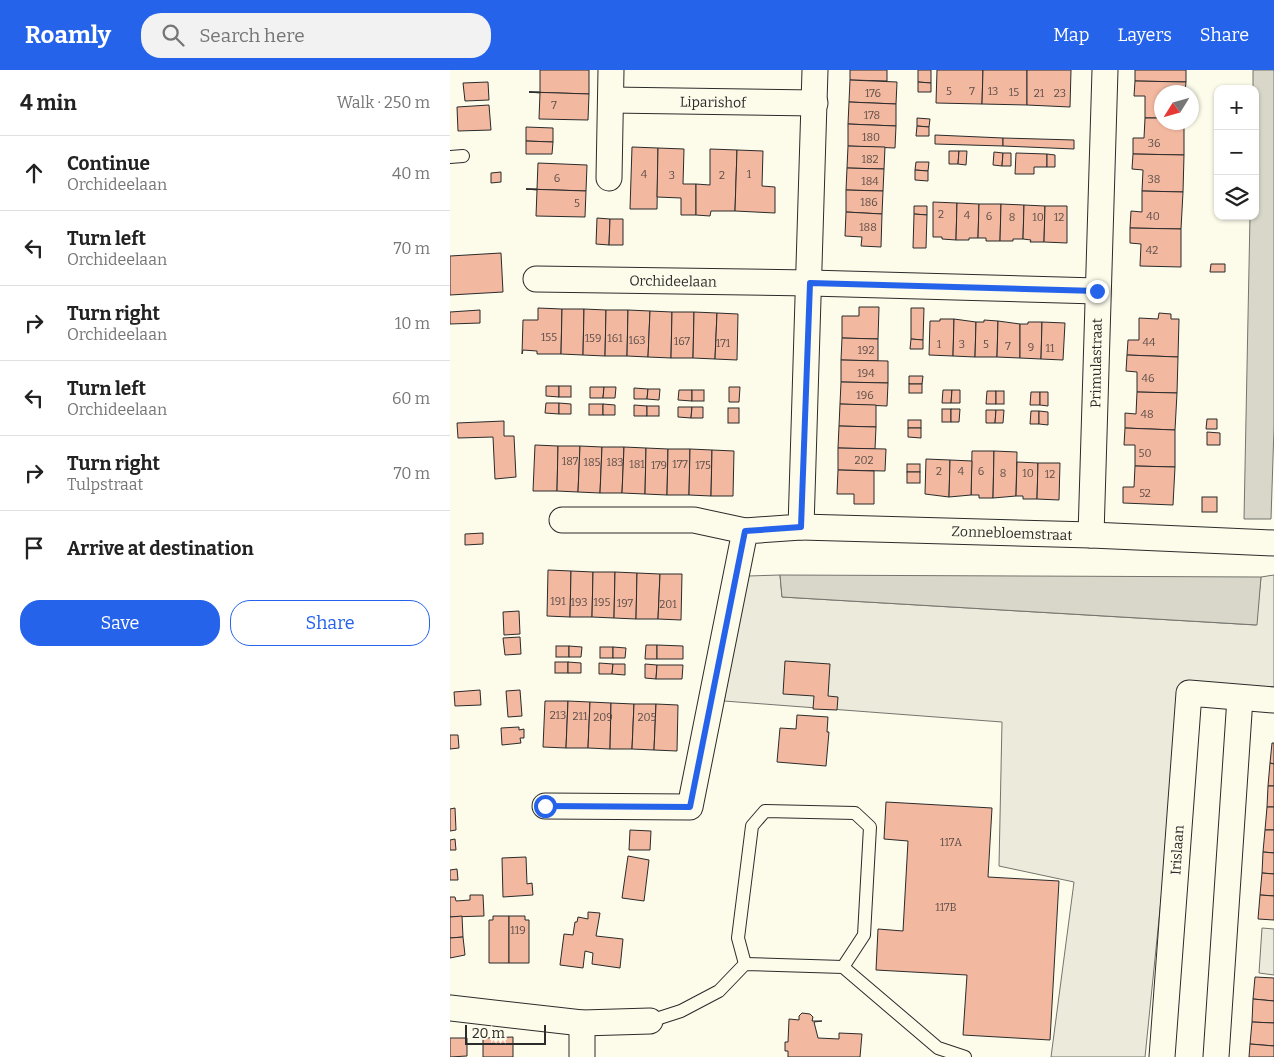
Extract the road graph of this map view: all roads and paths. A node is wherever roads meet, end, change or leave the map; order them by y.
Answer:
1 (611, 70) edge
2 (816, 70) edge
3 (1105, 70) edge
4 (611, 100) junction
5 (815, 103) junction
6 (463, 156) dead end
7 (450, 157) edge
8 (609, 178) dead end
9 (536, 279) dead end
10 (810, 283) junction
11 (1097, 291) junction
12 (562, 520) dead end
13 (801, 527) junction
14 (745, 531) junction
15 (1091, 535) junction
16 (1274, 543) edge
17 (1240, 698) junction
18 (1274, 700) edge
19 (545, 806) dead end
20 (745, 964) junction
21 (843, 967) junction
22 (450, 1008) edge
23 (650, 1020) joint
24 (582, 1023) junction
25 (582, 1057) edge
26 (966, 1057) edge
27 (1162, 1057) edge
28 (1216, 1057) edge

1 - 4 street
2 - 5 street
3 - 11 street, Primulastraat
4 - 5 street, Liparishof
4 - 8 street
5 - 10 street
6 - 7 lane
9 - 10 street, Orchideelaan
10 - 11 street, Orchideelaan
10 - 13 street
11 - 15 street, Primulastraat
12 - 14 street
13 - 14 street
13 - 15 street, Zonnebloemstraat
14 - 19 street
15 - 16 street, Zonnebloemstraat
17 - 18 street, Irislaan
17 - 27 street, Irislaan
17 - 28 street
20 - 21 lane
20 - 21 lane
20 - 23 lane
21 - 26 lane
22 - 24 street
23 - 24 street
24 - 25 street

